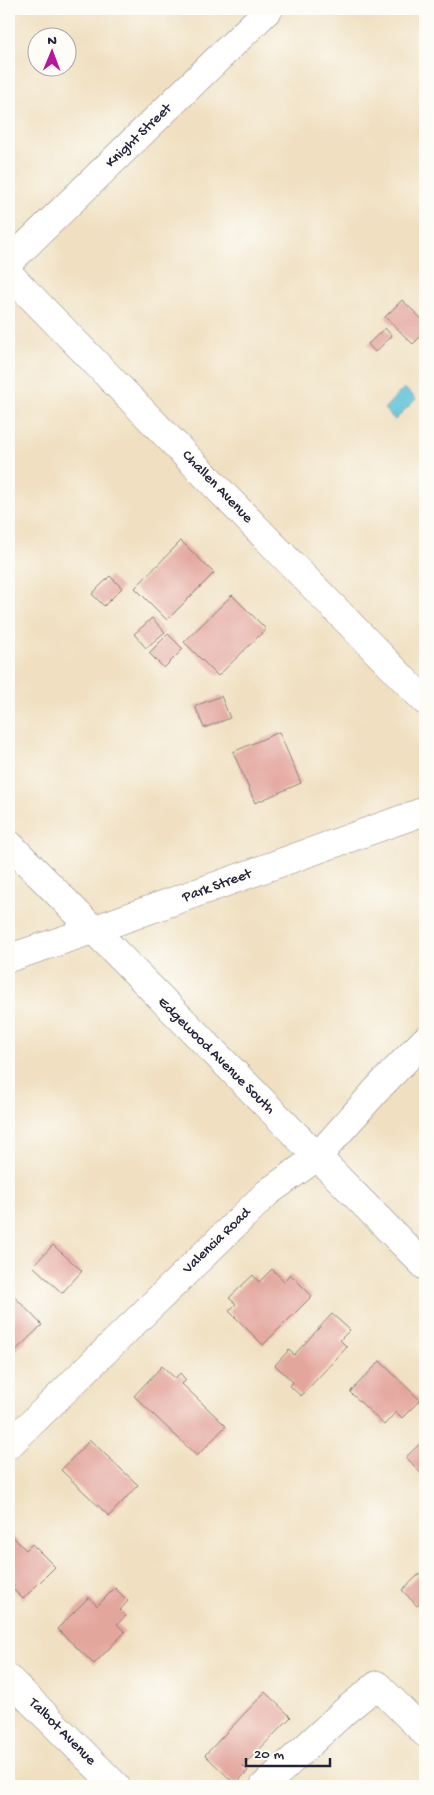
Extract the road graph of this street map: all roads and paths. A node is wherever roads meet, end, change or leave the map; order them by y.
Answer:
1 (269, 9) edge
2 (9, 262) edge
3 (9, 274) edge
4 (425, 701) edge
5 (425, 811) edge
6 (9, 844) edge
7 (92, 930) junction
8 (9, 958) edge
9 (425, 1040) edge
10 (317, 1157) junction
11 (425, 1266) edge
12 (9, 1445) edge
13 (9, 1679) edge
14 (425, 1733) edge
15 (116, 1786) edge
16 (264, 1786) edge

1 - 2 street, Knight Street
3 - 4 street, Challen Avenue
5 - 7 street, Park Street
6 - 7 street, Edgewood Avenue South
7 - 8 street, Park Street
7 - 10 street, Edgewood Avenue South
9 - 10 street, Valencia Road
10 - 11 street, Edgewood Avenue South
10 - 12 street, Valencia Road
13 - 15 street, Talbot Avenue
14 - 16 street

